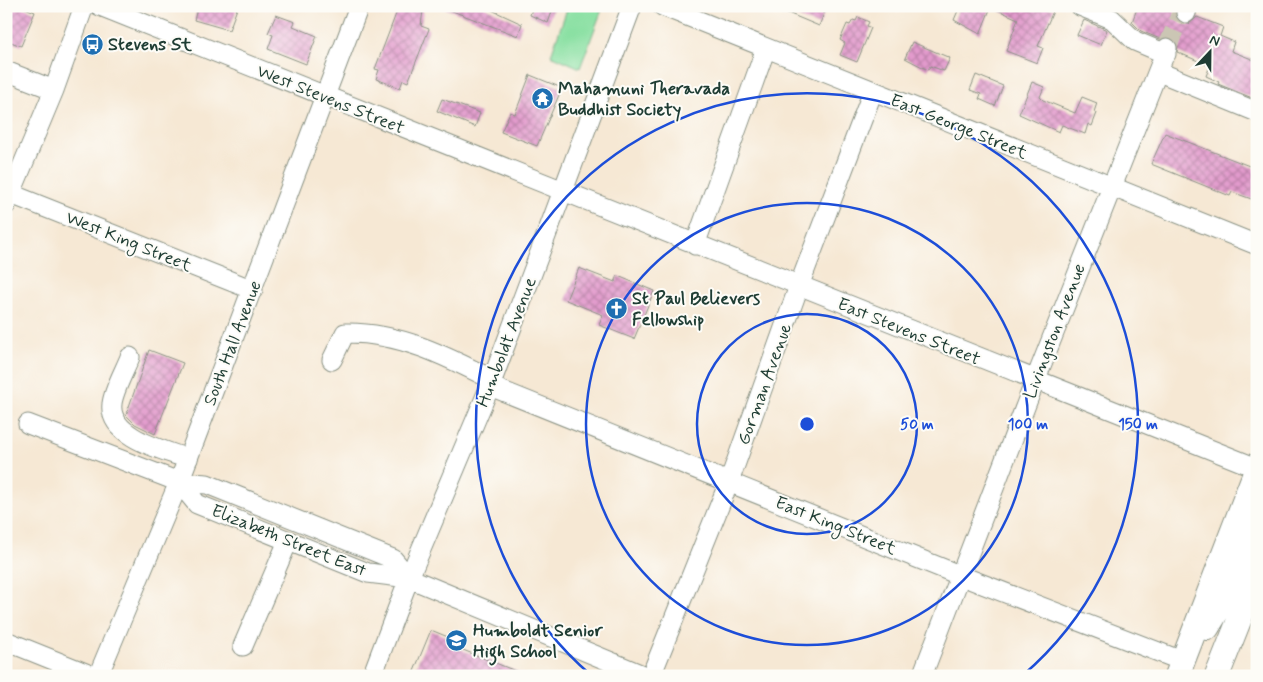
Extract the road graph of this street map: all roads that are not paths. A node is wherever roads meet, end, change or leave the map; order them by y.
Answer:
1 (84, 6) edge
2 (100, 6) edge
3 (359, 6) edge
4 (632, 6) edge
5 (662, 6) edge
6 (1080, 6) edge
7 (766, 48) junction
8 (6, 71) edge
9 (1158, 72) junction
10 (54, 90) junction
11 (873, 91) junction
12 (324, 96) junction
13 (1257, 112) edge
14 (1111, 187) junction
15 (562, 191) junction
16 (8, 197) edge
17 (695, 245) junction
18 (1257, 245) edge
19 (799, 286) junction
20 (253, 290) junction
21 (130, 357) dead end
22 (332, 360) dead end
23 (1035, 382) junction
24 (492, 383) junction
25 (28, 424) dead end
26 (188, 459) junction
27 (1257, 468) edge
28 (179, 482) junction
29 (729, 482) junction
30 (1257, 518) edge
31 (288, 541) junction
32 (959, 575) junction
33 (1257, 575) edge
34 (409, 578) junction
35 (1227, 594) junction
36 (6, 640) edge
37 (242, 646) dead end
38 (1182, 671) edge
39 (93, 676) edge
40 (98, 676) edge
41 (372, 676) edge
42 (645, 676) edge
43 (651, 676) edge
44 (922, 676) edge
45 (1206, 676) edge
46 (1217, 676) edge

1 - 10 street
2 - 12 street, West Stevens Street
3 - 12 street, South Hall Avenue
4 - 15 street, Humboldt Avenue
5 - 7 street, East George Street
6 - 9 street, Livingston Avenue
7 - 11 street, East George Street
7 - 17 street
8 - 10 street
9 - 13 street
9 - 14 street, Livingston Avenue
10 - 16 street
11 - 14 street, East George Street
11 - 19 street, Gorman Avenue
12 - 15 street, West Stevens Street
12 - 20 street, South Hall Avenue
14 - 18 street, East George Street
14 - 23 street, Livingston Avenue
15 - 17 street, East Stevens Street
15 - 24 street, Humboldt Avenue
16 - 20 street, West King Street
17 - 19 street, East Stevens Street
19 - 23 street, East Stevens Street
19 - 29 street, Gorman Avenue
20 - 26 street, South Hall Avenue
21 - 26 street
22 - 24 street, East King Street
23 - 27 street, East Stevens Street
23 - 32 street, Livingston Avenue
24 - 29 street, East King Street
24 - 34 street, Humboldt Avenue
25 - 28 street, Elizabeth Street East
26 - 28 street, South Hall Avenue
27 - 38 main road
28 - 31 street, Elizabeth Street East
28 - 34 street, Elizabeth Street East
28 - 40 street, South Hall Avenue
29 - 32 street, East King Street
29 - 43 street, Gorman Avenue
30 - 35 main road
31 - 34 street, Elizabeth Street East
31 - 37 street
32 - 38 street, East King Street
32 - 44 street, Livingston Avenue
33 - 46 main road
34 - 41 street, Humboldt Avenue
34 - 42 street, Elizabeth Street East
35 - 38 main road
35 - 45 main road
36 - 39 street

